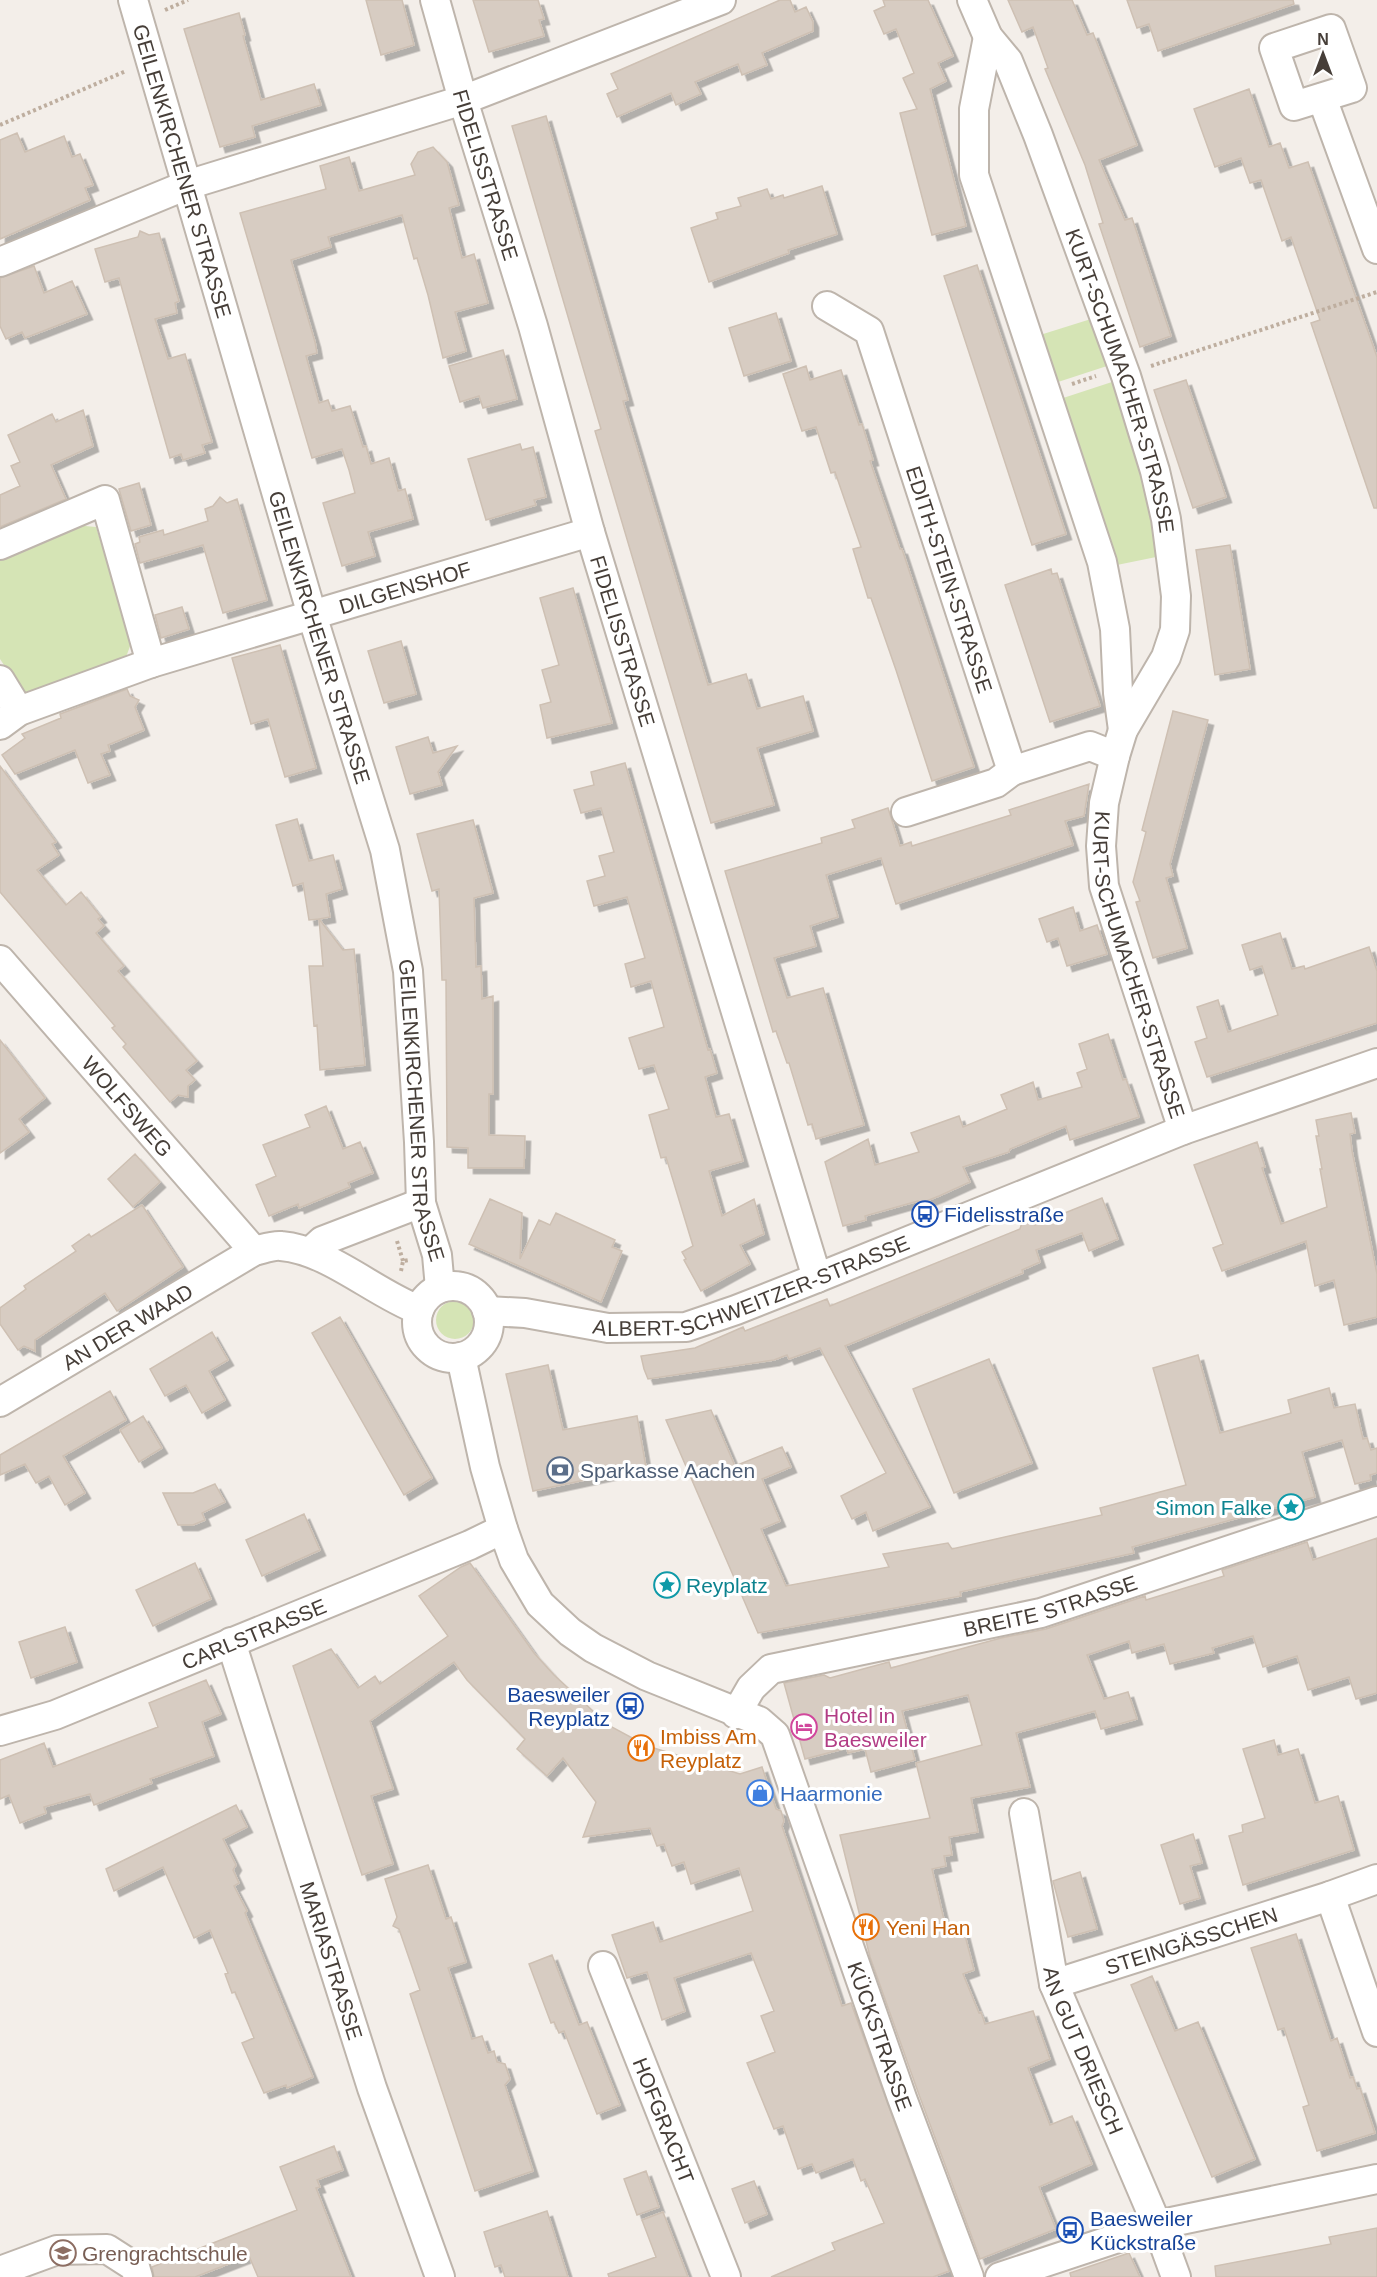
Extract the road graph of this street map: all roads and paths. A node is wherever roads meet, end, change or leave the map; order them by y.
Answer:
1 (133, 0) edge
2 (435, 0) edge
3 (722, 0) edge
4 (972, 0) edge
5 (988, 37) junction
6 (152, 59) junction
7 (1322, 98) dead end
8 (463, 100) junction
9 (0, 125) edge
10 (187, 185) junction
11 (1377, 249) edge
12 (0, 262) edge
13 (1377, 292) edge
14 (827, 306) dead end
15 (1124, 372) junction
16 (1046, 393) junction
17 (590, 532) junction
18 (0, 545) edge
19 (312, 615) junction
20 (152, 663) junction
21 (0, 680) edge
22 (10, 718) edge
23 (1119, 743) junction
24 (1012, 771) junction
25 (906, 812) dead end
26 (0, 960) edge
27 (1377, 1063) edge
28 (1183, 1130) junction
29 (421, 1203) junction
30 (254, 1251) junction
31 (309, 1251) junction
32 (818, 1278) junction
33 (440, 1288) junction
34 (419, 1310) junction
35 (487, 1311) junction
36 (460, 1357) junction
37 (0, 1402) edge
38 (1377, 1501) edge
39 (503, 1529) junction
40 (231, 1642) junction
41 (736, 1714) junction
42 (0, 1731) edge
43 (1024, 1813) dead end
44 (1377, 1879) edge
45 (1330, 1896) junction
46 (603, 1966) dead end
47 (1054, 1984) junction
48 (1377, 2032) edge
49 (1377, 2179) edge
50 (1156, 2225) junction
51 (0, 2271) edge
52 (138, 2277) edge
53 (441, 2277) edge
54 (726, 2277) edge
55 (969, 2277) edge
56 (1000, 2277) edge
57 (1176, 2277) edge

1 - 6 street, GEILENKIRCHENER STRASSE
2 - 8 street, FIDELISSTRASSE
3 - 8 street
4 - 5 street, KURT-SCHUMACHER-STRASSE
5 - 15 street, KURT-SCHUMACHER-STRASSE
5 - 16 street, KURT-SCHUMACHER-STRASSE
6 - 9 path
6 - 10 street, GEILENKIRCHENER STRASSE
7 - 11 street
8 - 10 street
8 - 17 street, FIDELISSTRASSE
10 - 12 street
10 - 19 street, GEILENKIRCHENER STRASSE
13 - 15 path
14 - 24 street, EDITH-STEIN-STRASSE
15 - 16 path
15 - 23 street, KURT-SCHUMACHER-STRASSE
16 - 23 street, KURT-SCHUMACHER-STRASSE
17 - 19 street, DILGENSHOF
17 - 32 street, FIDELISSTRASSE
18 - 20 street
19 - 20 street, DILGENSHOF
19 - 29 street, GEILENKIRCHENER STRASSE
20 - 22 street, DILGENSHOF
21 - 22 street, DILGENSHOF
23 - 24 street
23 - 28 street, KURT-SCHUMACHER-STRASSE
24 - 25 street
26 - 30 street, WOLFSWEG
27 - 28 street, ALBERT-SCHWEITZER-STRASSE
28 - 32 street, ALBERT-SCHWEITZER-STRASSE
29 - 31 street
29 - 33 street, GEILENKIRCHENER STRASSE
30 - 31 street
30 - 37 street, AN DER WAAD
31 - 34 street
32 - 35 street, ALBERT-SCHWEITZER-STRASSE
33 - 34 street
33 - 35 street
34 - 36 street
35 - 36 street
36 - 39 street
38 - 41 street, BREITE STRASSE
39 - 40 street, CARLSTRASSE
39 - 41 street
40 - 42 street, CARLSTRASSE
40 - 53 street, MARIASTRASSE
41 - 55 street, KÜCKSTRASSE
43 - 47 street, AN GUT DRIESCH
44 - 45 street, STEINGÄSSCHEN
45 - 47 street, STEINGÄSSCHEN
45 - 48 street
46 - 54 street, HOFGRACHT
47 - 50 street, AN GUT DRIESCH
49 - 50 street
50 - 56 street
50 - 57 street, AN GUT DRIESCH
51 - 52 street

